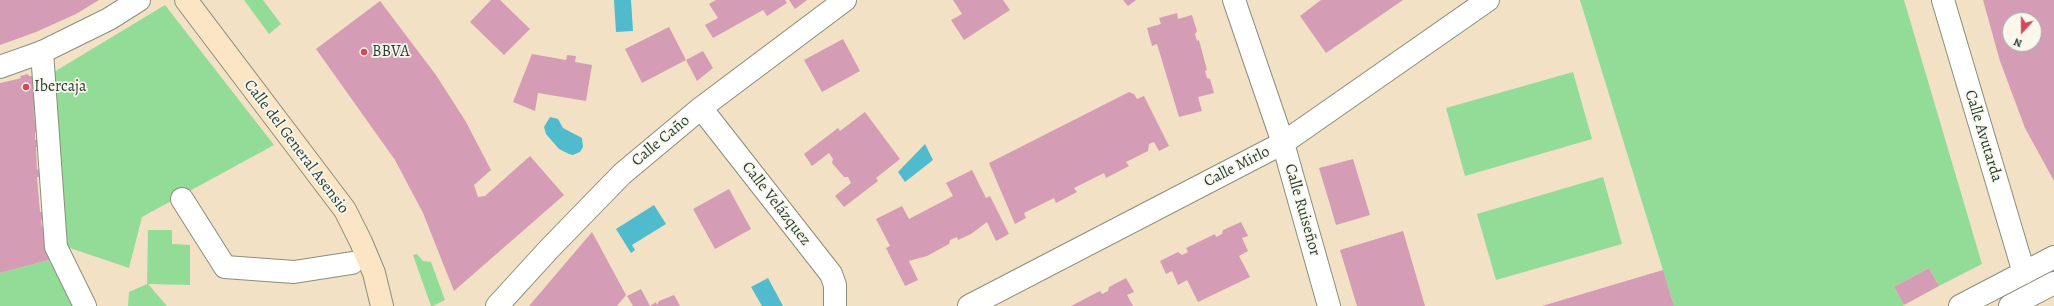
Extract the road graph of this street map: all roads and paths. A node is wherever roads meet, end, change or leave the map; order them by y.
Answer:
1 (139, 0) edge
2 (186, 0) edge
3 (846, 0) edge
4 (1234, 0) edge
5 (1488, 0) edge
6 (1943, 0) edge
7 (42, 52) junction
8 (0, 67) edge
9 (701, 108) junction
10 (1283, 143) junction
11 (182, 200) dead end
12 (2054, 257) edge
13 (352, 263) dead end
14 (2024, 273) junction
15 (2054, 283) edge
16 (85, 306) edge
17 (382, 306) edge
18 (497, 306) edge
19 (835, 306) edge
20 (969, 306) edge
21 (1329, 306) edge
22 (1960, 306) edge
23 (2010, 306) edge

1 - 7 street
2 - 17 main road, Calle del General Asensio
3 - 9 street, Calle Caño
4 - 10 street, Calle Ruiseñor
5 - 10 street, Calle Mirlo
6 - 14 street, Calle Avutarda
7 - 8 street
7 - 16 street
9 - 18 street, Calle Caño
9 - 19 street, Calle Velázquez
10 - 20 street, Calle Mirlo
10 - 21 street, Calle Ruiseñor
11 - 13 street
12 - 14 street
14 - 22 street
15 - 23 street

